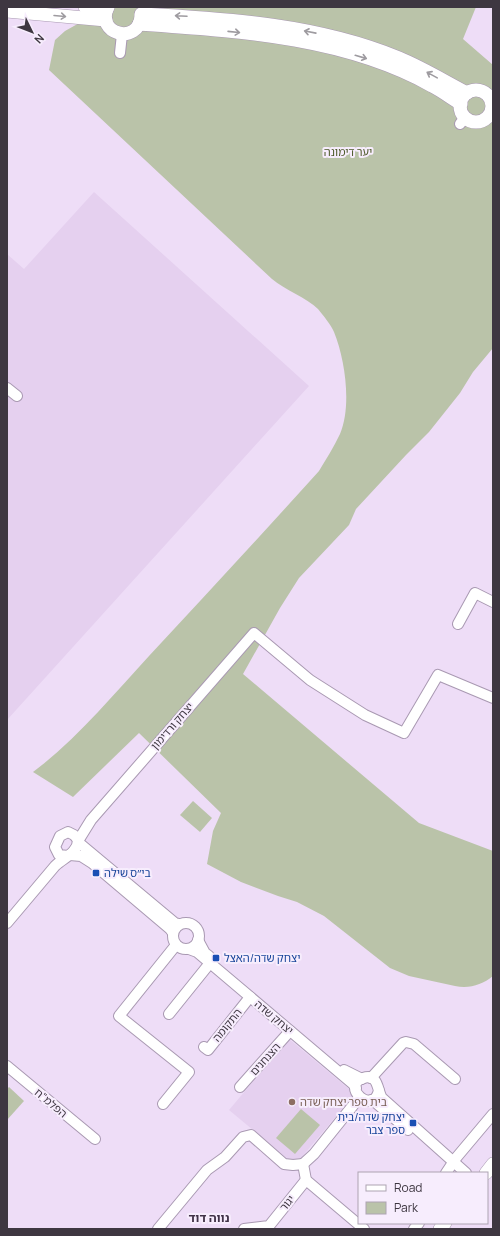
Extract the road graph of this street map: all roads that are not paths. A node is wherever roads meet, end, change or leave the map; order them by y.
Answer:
1 (85, 7) edge
2 (7, 11) edge
3 (107, 12) edge
4 (139, 15) edge
5 (122, 34) junction
6 (120, 53) dead end
7 (464, 98) junction
8 (491, 116) edge
9 (7, 388) edge
10 (17, 396) dead end
11 (493, 602) edge
12 (458, 624) dead end
13 (493, 698) edge
14 (76, 839) junction
15 (56, 850) junction
16 (69, 855) junction
17 (7, 913) edge
18 (7, 923) edge
19 (180, 924) junction
20 (173, 933) junction
21 (198, 940) junction
22 (176, 945) junction
23 (190, 949) junction
24 (210, 963) junction
25 (250, 997) junction
26 (169, 1014) dead end
27 (290, 1031) junction
28 (204, 1047) dead end
29 (7, 1066) edge
30 (455, 1079) dead end
31 (363, 1082) junction
32 (240, 1087) dead end
33 (379, 1090) junction
34 (359, 1098) junction
35 (371, 1100) junction
36 (163, 1104) dead end
37 (493, 1114) edge
38 (95, 1140) dead end
39 (303, 1164) junction
40 (493, 1164) edge
41 (450, 1167) edge
42 (463, 1172) edge
43 (487, 1172) edge
44 (306, 1180) junction
45 (358, 1224) edge
46 (270, 1227) edge
47 (158, 1229) edge
48 (244, 1229) edge

1 - 3 main road
2 -> 3 main road
3 - 5 main road
4 - 5 main road
4 - 7 main road
5 - 6 street
7 - 8 main road
7 - 8 main road
9 - 10 street
11 - 12 street
13 - 14 street, יצחק ורדימון
14 - 15 street
14 - 16 street
14 - 19 street
15 - 16 street
15 - 17 street
16 - 18 street
16 - 20 street
19 - 20 street
19 - 21 street
20 - 22 street
21 - 23 street
21 - 31 street, יצחק שדה
22 - 23 street
22 - 36 street
23 - 24 street, יצחק שדה
24 - 25 street, יצחק שדה
24 - 26 street
25 - 27 street, יצחק שדה
25 - 28 street, התקומה
27 - 31 street, יצחק שדה
27 - 32 street, הצנחנים
29 - 38 street, הפלמ"ח
30 - 31 street
31 - 33 street
31 - 34 street
33 - 35 street
33 - 41 street
34 - 35 street
34 - 39 street
35 - 41 street
37 - 41 street
39 - 44 street
39 - 47 street
40 - 43 main road
41 - 42 street
44 - 45 street
44 - 46 street, יגור
46 - 48 street, יגור

